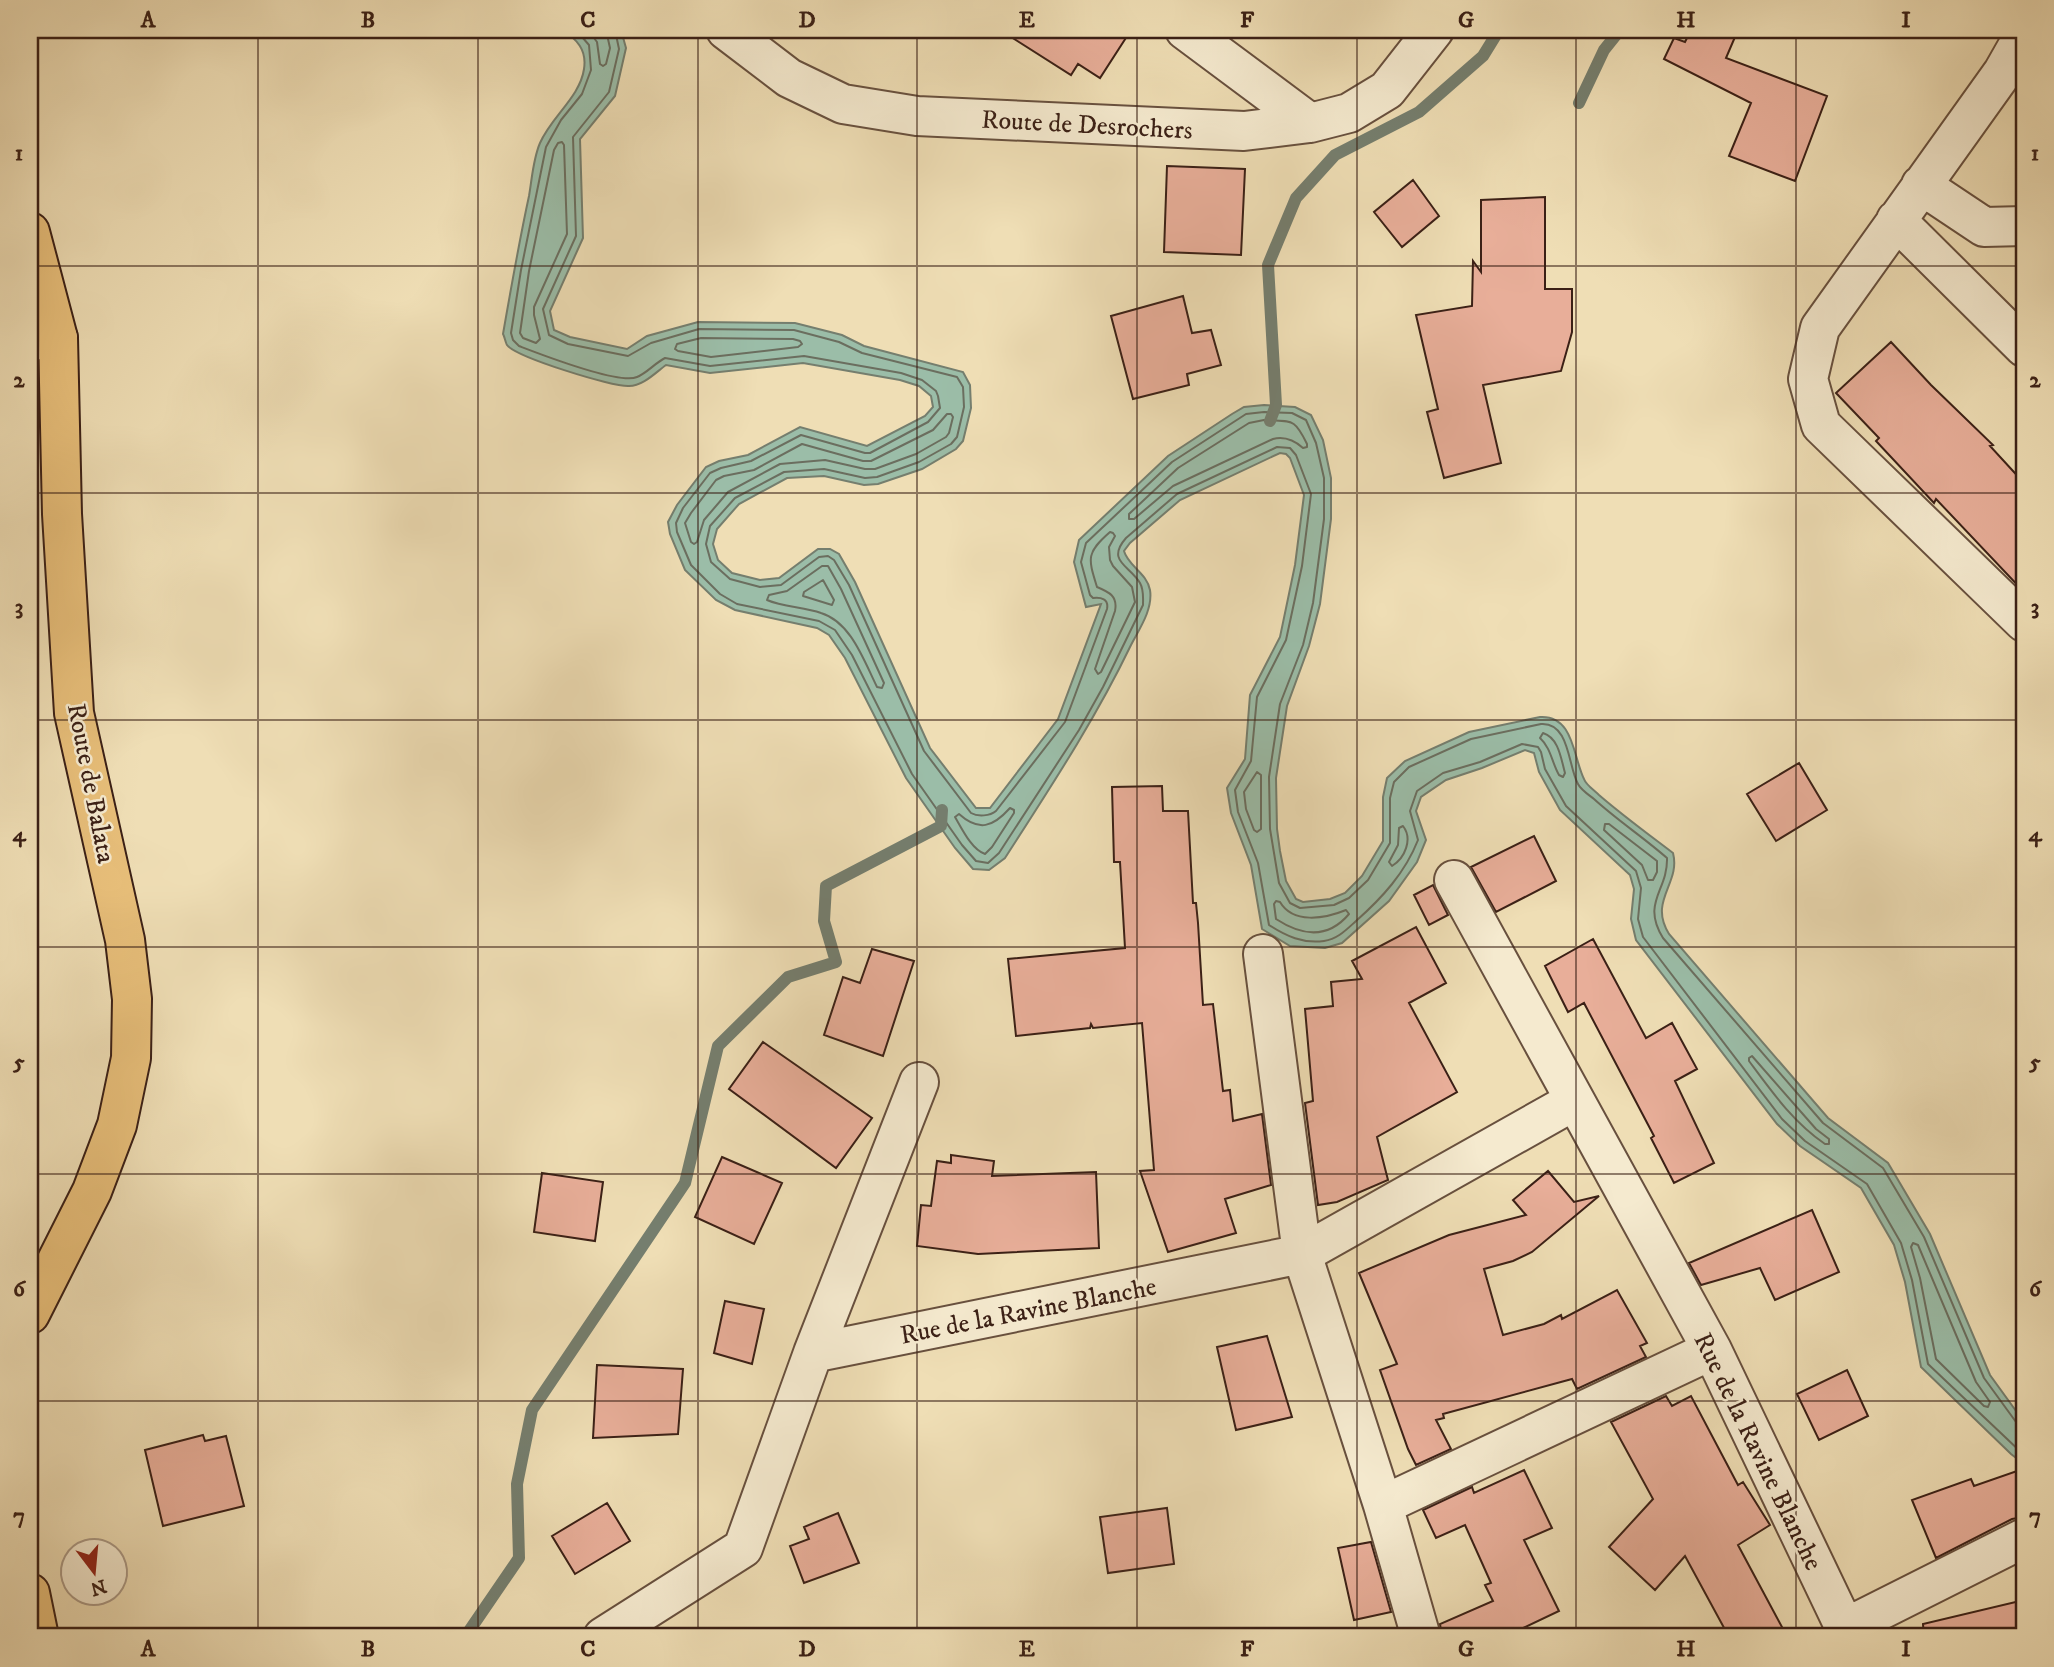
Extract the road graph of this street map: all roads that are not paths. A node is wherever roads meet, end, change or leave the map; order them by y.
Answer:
1 (726, 30) edge
2 (1185, 30) edge
3 (1434, 30) edge
4 (2024, 35) edge
5 (1310, 123) junction
6 (1921, 185) junction
7 (1896, 220) junction
8 (2024, 226) edge
9 (30, 232) edge
10 (44, 340) edge
11 (2024, 347) edge
12 (2024, 622) edge
13 (1454, 880) dead end
14 (1264, 954) dead end
15 (919, 1082) dead end
16 (1574, 1101) junction
17 (1302, 1254) junction
18 (30, 1314) edge
19 (1712, 1350) junction
20 (813, 1353) junction
21 (1383, 1505) junction
22 (2022, 1539) dead end
23 (30, 1593) edge
24 (39, 1637) edge
25 (603, 1637) edge
26 (1421, 1637) edge

1 - 5 street, Route de Desrochers
2 - 5 street
3 - 5 street, Route de Desrochers
4 - 6 street
6 - 7 street
6 - 8 street
7 - 11 street
7 - 12 street
9 - 10 main road, Route de Balata
10 - 18 main road, Route de Balata
13 - 16 street, Rue de la Ravine Blanche
14 - 17 street
15 - 20 street
16 - 17 street, Rue de la Ravine Blanche
16 - 19 street, Rue de la Ravine Blanche
17 - 20 street, Rue de la Ravine Blanche
17 - 21 street
19 - 21 street
19 - 22 street, Rue de la Ravine Blanche
20 - 25 street
21 - 26 street
23 - 24 main road

